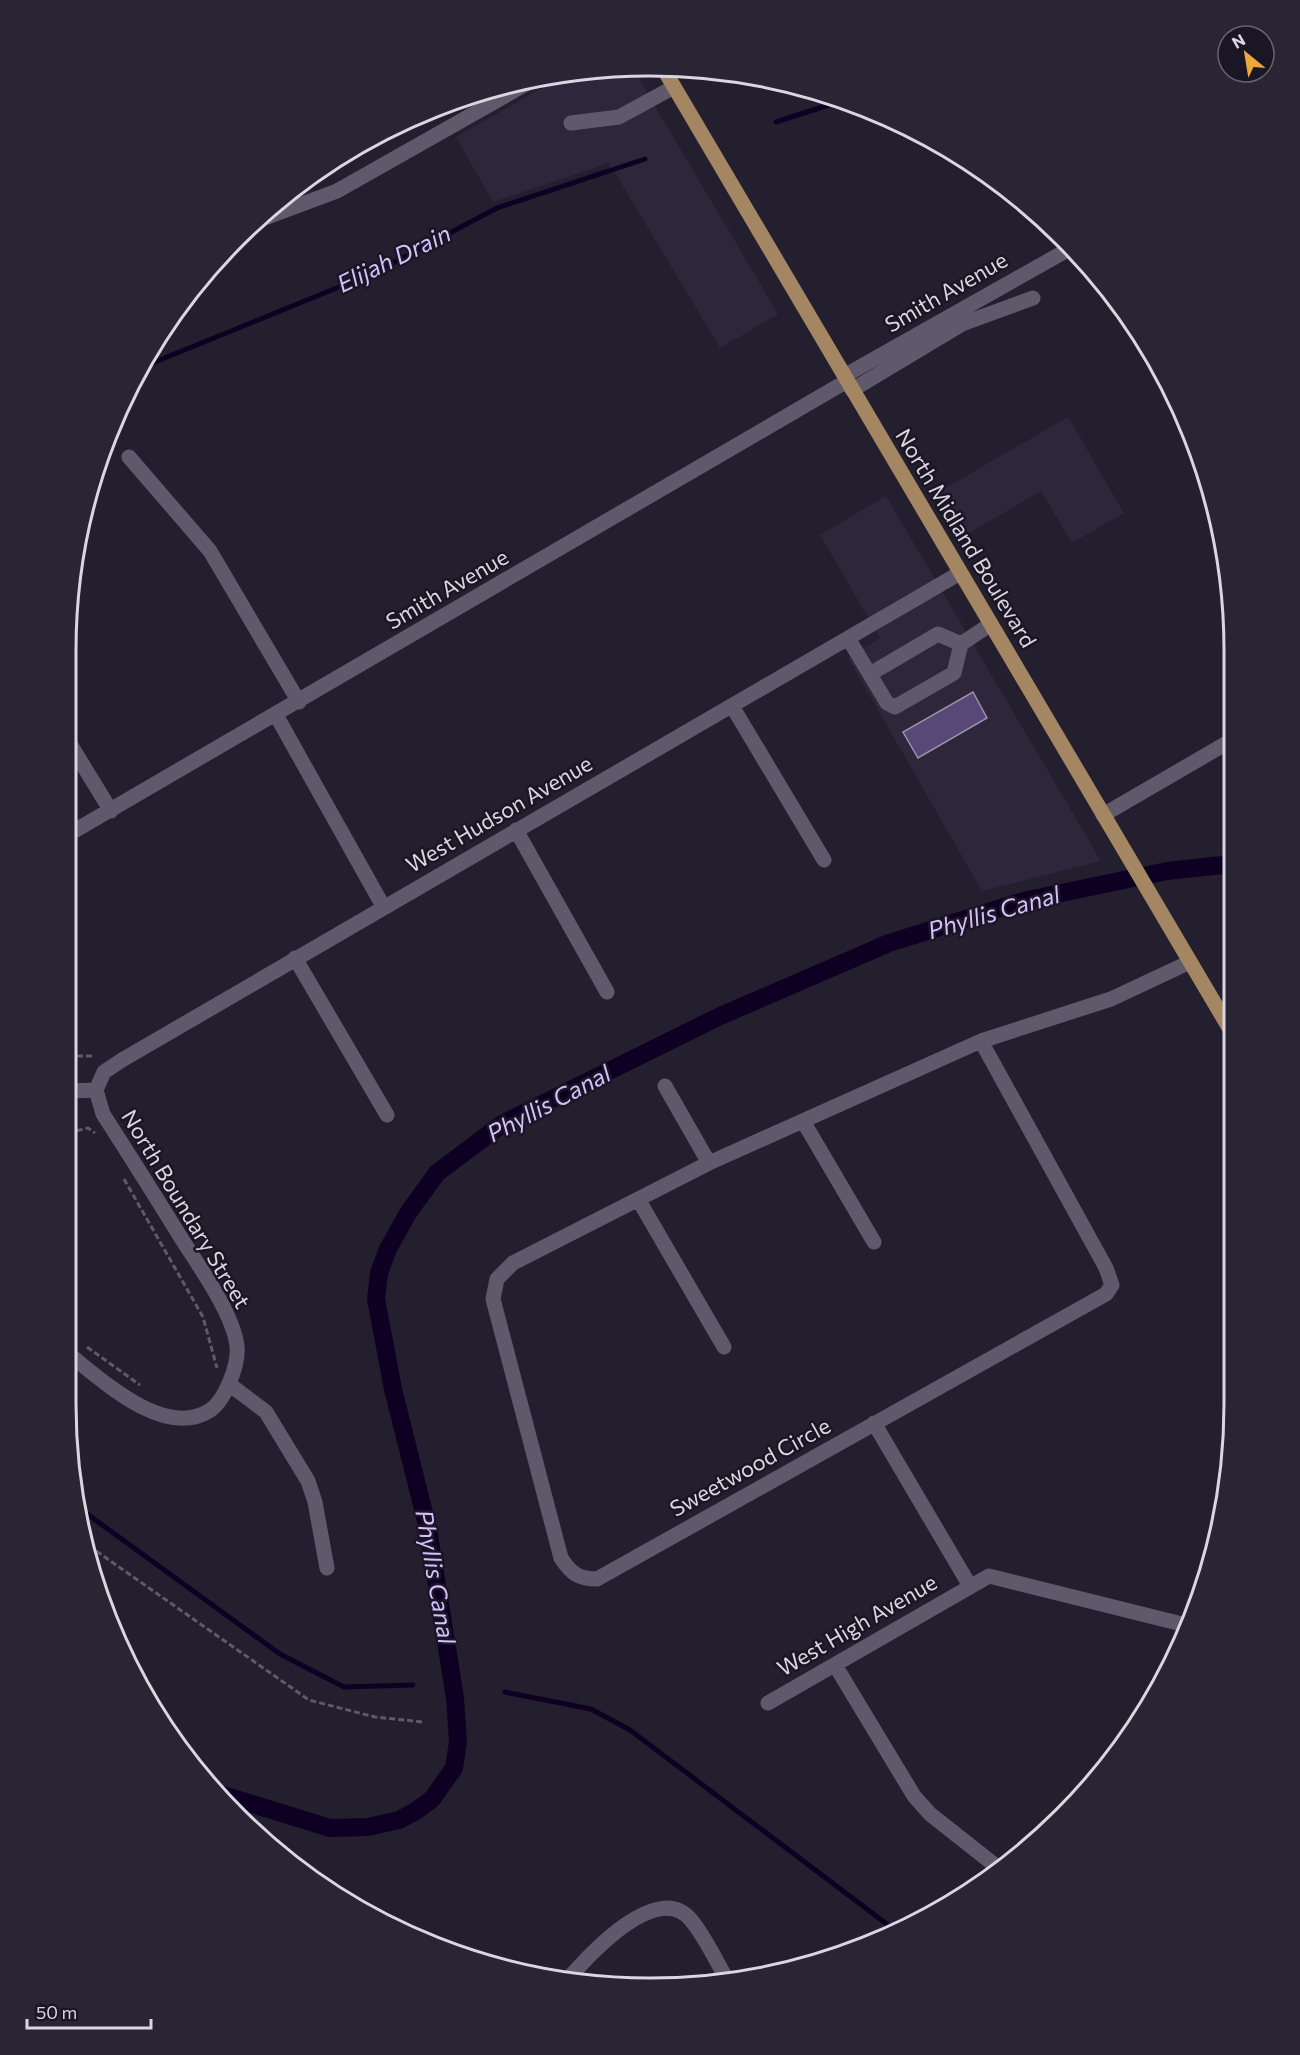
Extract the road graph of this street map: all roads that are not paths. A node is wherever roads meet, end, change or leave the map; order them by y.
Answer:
1 (669, 77) edge
2 (675, 87) junction
3 (509, 94) edge
4 (571, 123) dead end
5 (280, 212) edge
6 (1064, 252) edge
7 (1033, 298) dead end
8 (848, 382) junction
9 (129, 457) dead end
10 (960, 573) junction
11 (991, 624) junction
12 (848, 638) junction
13 (961, 644) junction
14 (870, 674) junction
15 (299, 702) junction
16 (732, 706) junction
17 (276, 715) junction
18 (1224, 745) edge
19 (76, 751) edge
20 (111, 811) junction
21 (1103, 815) junction
22 (76, 830) edge
23 (516, 830) junction
24 (824, 860) dead end
25 (384, 906) junction
26 (295, 958) junction
27 (1190, 962) junction
28 (607, 992) dead end
29 (1224, 1011) edge
30 (981, 1041) junction
31 (665, 1086) dead end
32 (96, 1090) junction
33 (76, 1091) edge
34 (387, 1115) dead end
35 (803, 1121) junction
36 (709, 1163) junction
37 (638, 1199) junction
38 (874, 1242) dead end
39 (724, 1347) dead end
40 (76, 1360) edge
41 (229, 1384) junction
42 (874, 1423) junction
43 (327, 1568) dead end
44 (970, 1586) junction
45 (1180, 1624) edge
46 (835, 1665) junction
47 (768, 1703) dead end
48 (993, 1864) edge
49 (573, 1974) edge
50 (724, 1974) edge

1 - 2 main road, North Midland Boulevard
2 - 4 street
2 - 8 main road, North Midland Boulevard
3 - 5 street
6 - 8 street, Smith Avenue
7 - 8 street
8 - 10 main road, North Midland Boulevard
8 - 15 street, Smith Avenue
9 - 15 street
10 - 11 main road, North Midland Boulevard
10 - 12 street, West Hudson Avenue
11 - 13 street
11 - 21 main road, North Midland Boulevard
12 - 14 street
12 - 16 street, West Hudson Avenue
13 - 14 street
13 - 14 street
15 - 17 street, Smith Avenue
16 - 23 street, West Hudson Avenue
16 - 24 street
17 - 20 street, Smith Avenue
17 - 25 street
18 - 21 street
19 - 20 street
20 - 22 street, Smith Avenue
21 - 27 main road, North Midland Boulevard
23 - 25 street, West Hudson Avenue
23 - 28 street
25 - 26 street, West Hudson Avenue
26 - 32 street, West Hudson Avenue
26 - 34 street
27 - 29 main road, North Midland Boulevard
27 - 30 street, Sweetwood Circle
30 - 35 street, Sweetwood Circle
30 - 42 street, Sweetwood Circle
31 - 36 street
32 - 33 street
32 - 41 street, North Boundary Street
35 - 36 street, Sweetwood Circle
35 - 38 street
36 - 37 street, Sweetwood Circle
37 - 39 street
37 - 42 street, Sweetwood Circle
40 - 41 street, North Boundary Street
41 - 43 street
42 - 44 street
44 - 45 street, West High Avenue
44 - 46 street, West High Avenue
46 - 47 street, West High Avenue
46 - 48 street
49 - 50 street

